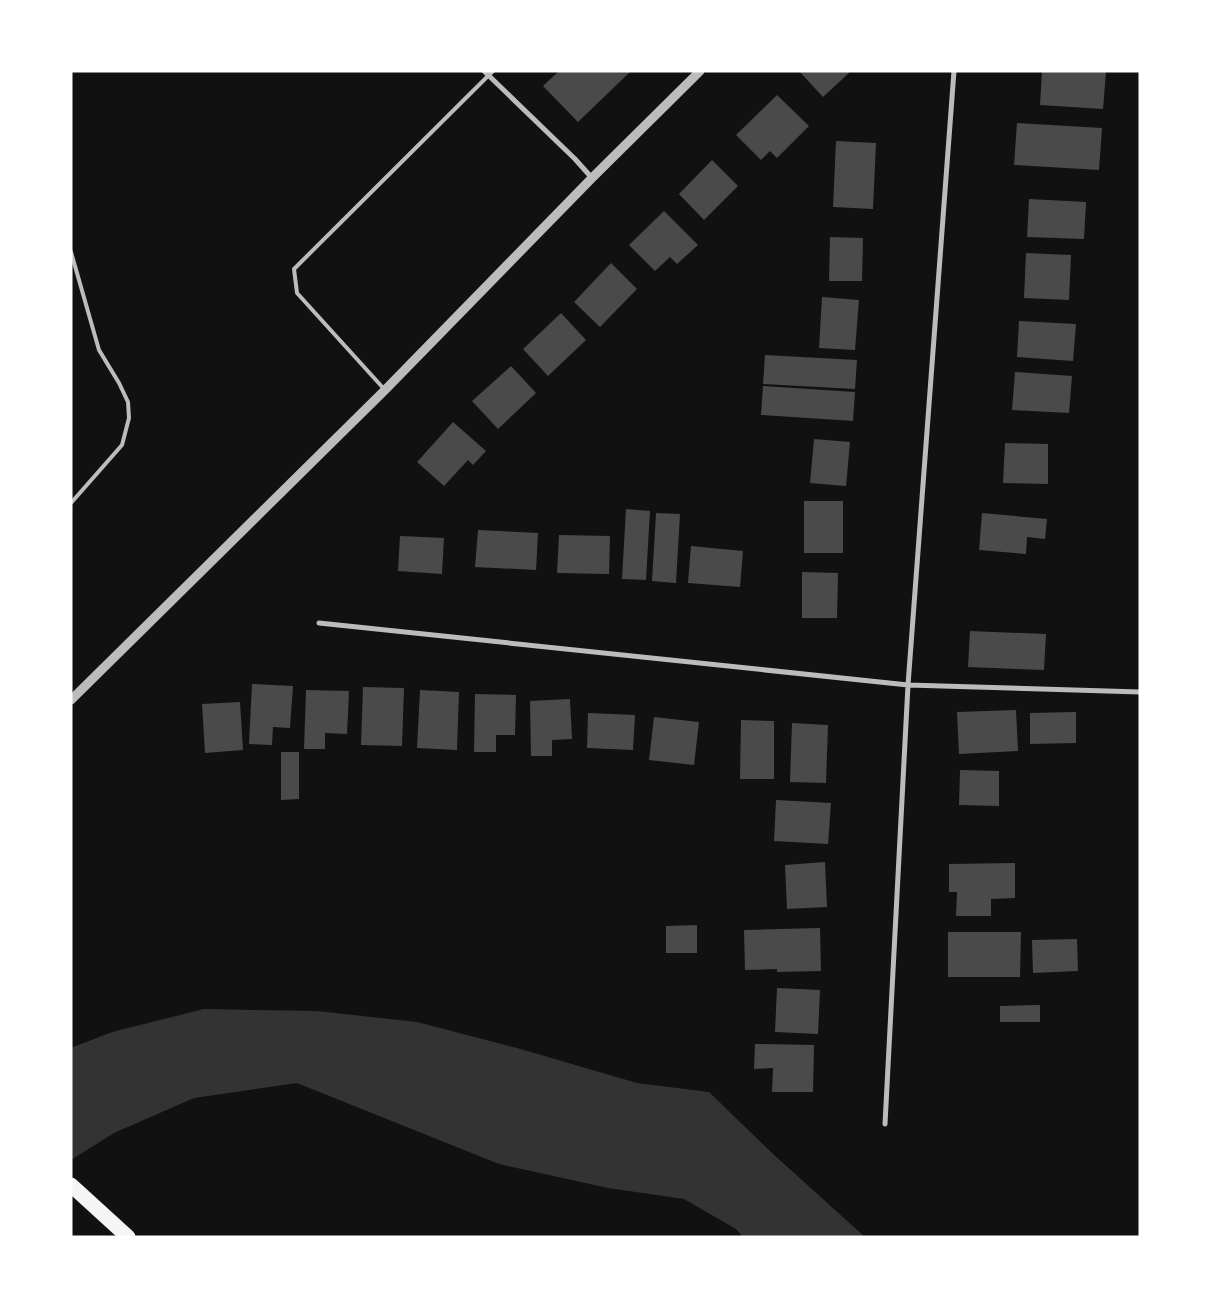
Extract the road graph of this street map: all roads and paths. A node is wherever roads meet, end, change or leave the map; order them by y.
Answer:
1 (484, 71) edge
2 (700, 71) edge
3 (954, 71) edge
4 (491, 74) edge
5 (592, 178) junction
6 (71, 252) edge
7 (384, 390) junction
8 (71, 503) edge
9 (319, 623) dead end
10 (908, 685) junction
11 (1140, 692) edge
12 (71, 700) edge
13 (885, 1124) dead end
14 (75, 1188) edge
15 (128, 1237) edge

1 - 4 street
2 - 5 street
3 - 10 street
4 - 5 street
4 - 7 lane
5 - 7 street
6 - 8 lane
7 - 12 street
9 - 10 street
10 - 11 street
10 - 13 street
14 - 15 highway

